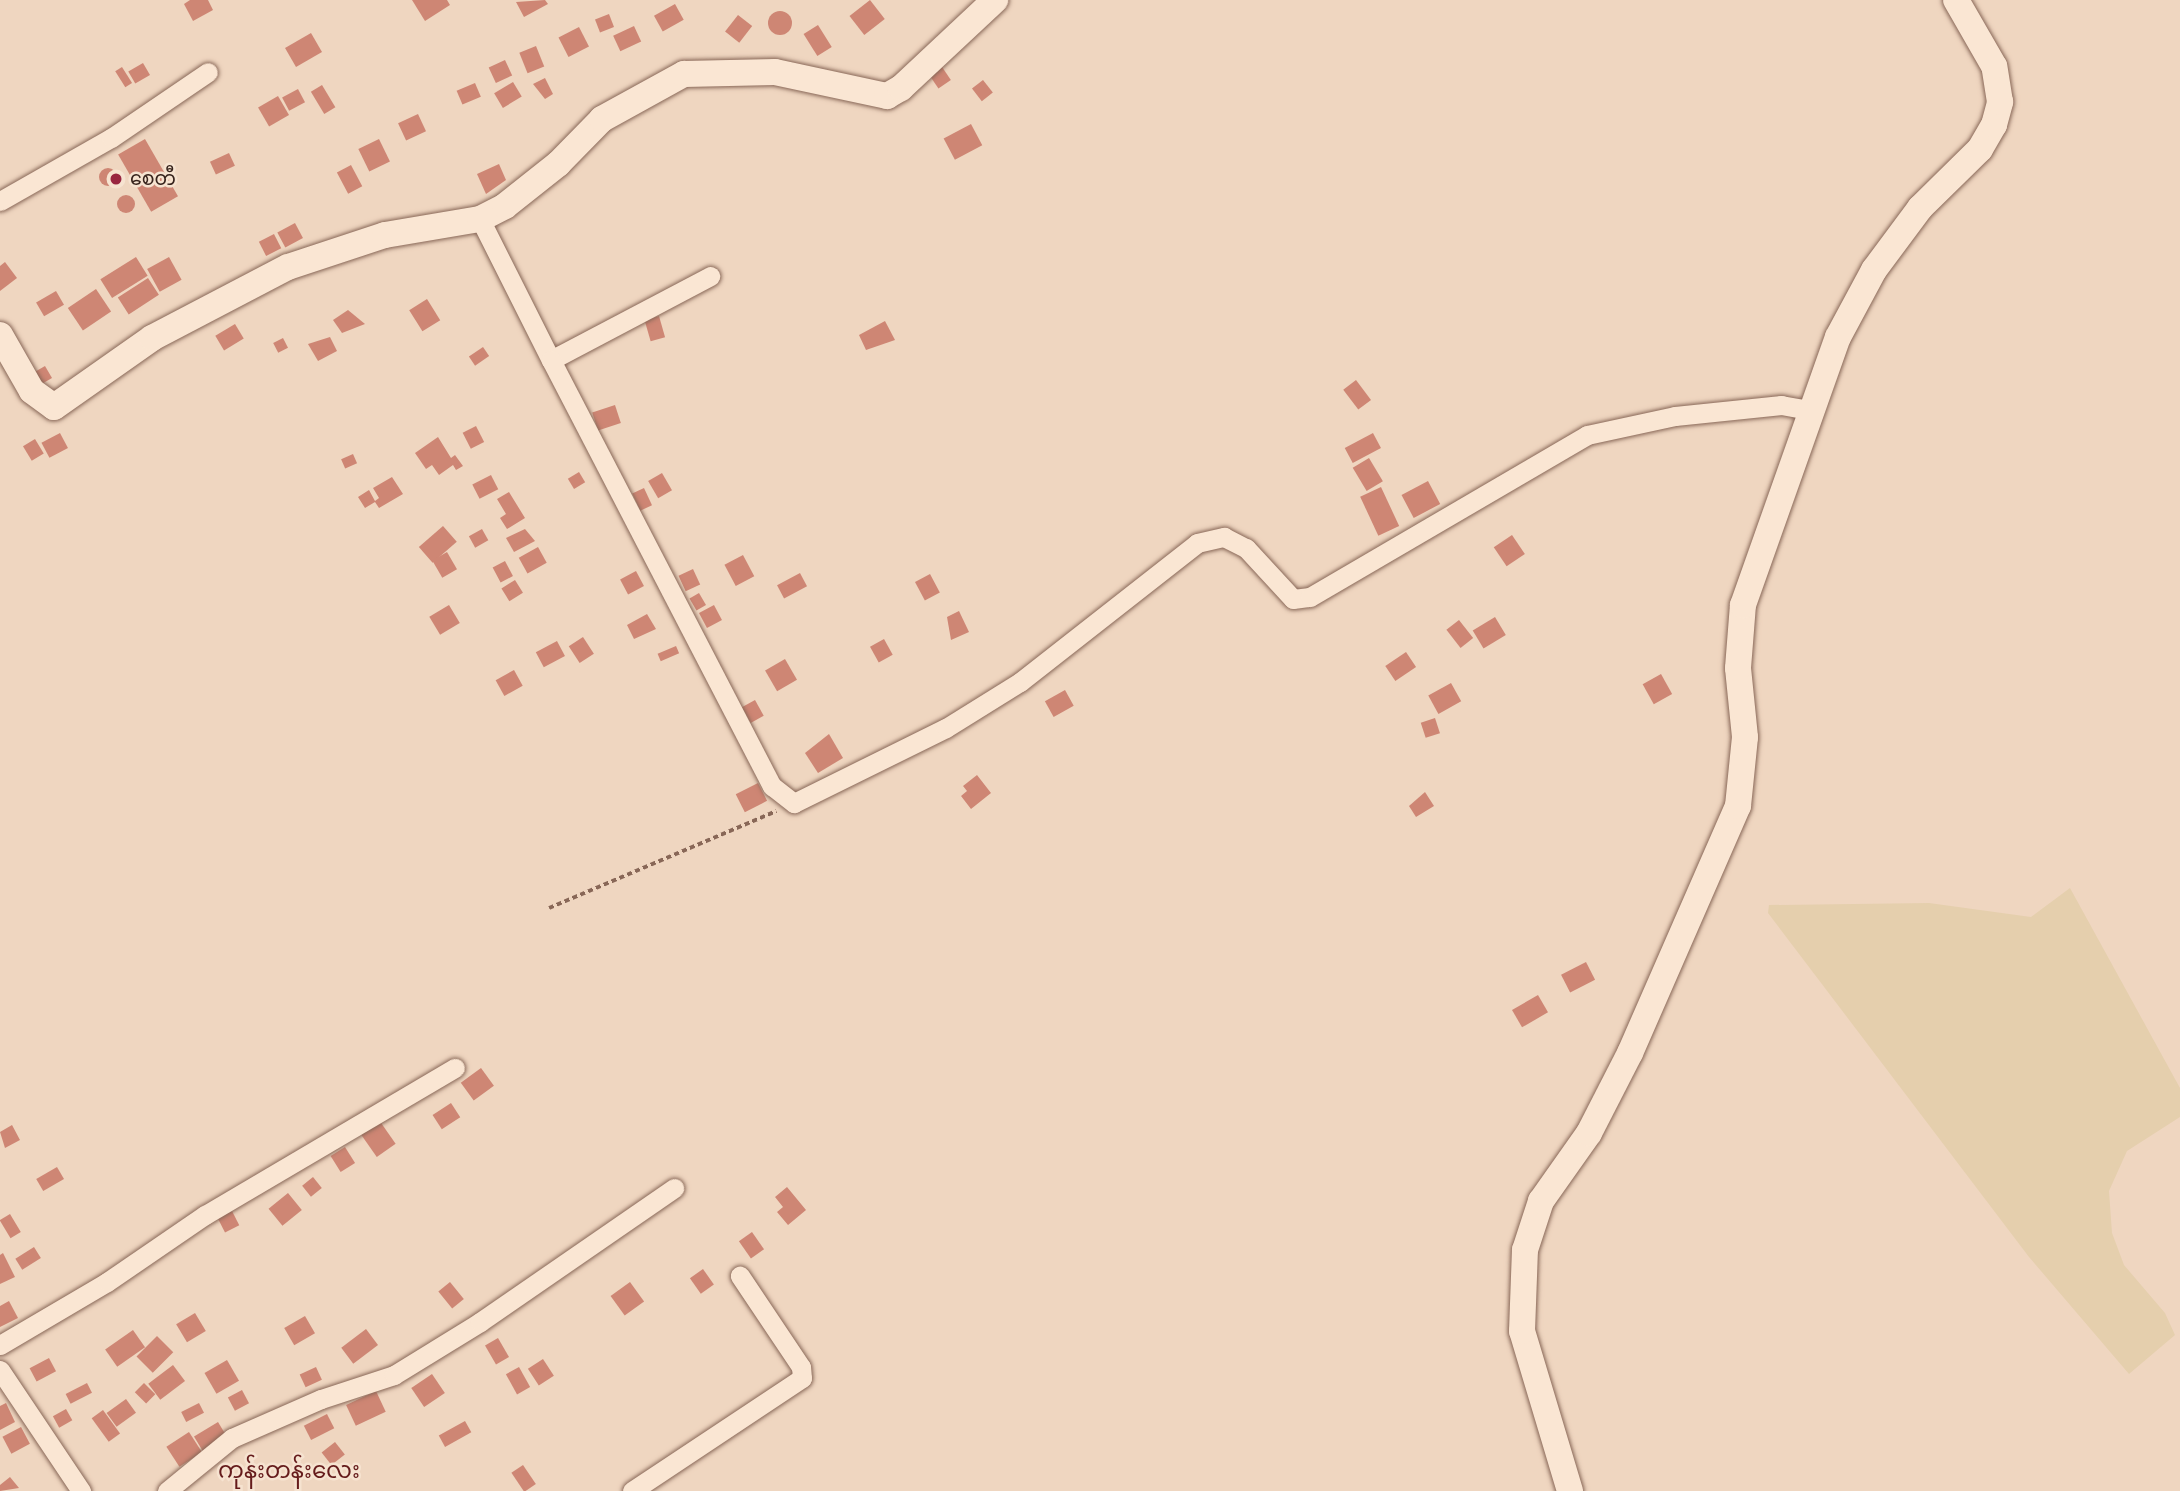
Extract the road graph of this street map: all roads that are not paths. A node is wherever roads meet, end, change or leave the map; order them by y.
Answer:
1 (995, 0) edge
2 (1956, 0) edge
3 (208, 72) dead end
4 (0, 201) edge
5 (480, 219) junction
6 (710, 276) dead end
7 (0, 335) edge
8 (551, 360) junction
9 (1810, 410) junction
10 (455, 1069) dead end
11 (674, 1188) dead end
12 (740, 1276) dead end
13 (0, 1345) edge
14 (0, 1370) edge
15 (80, 1491) edge
16 (167, 1491) edge
17 (632, 1491) edge
18 (1570, 1491) edge

1 - 5 street
2 - 9 street
3 - 4 street
5 - 7 street
5 - 8 street
6 - 8 street
8 - 9 street
9 - 18 street
10 - 13 street
11 - 16 street
12 - 17 street
14 - 15 street

